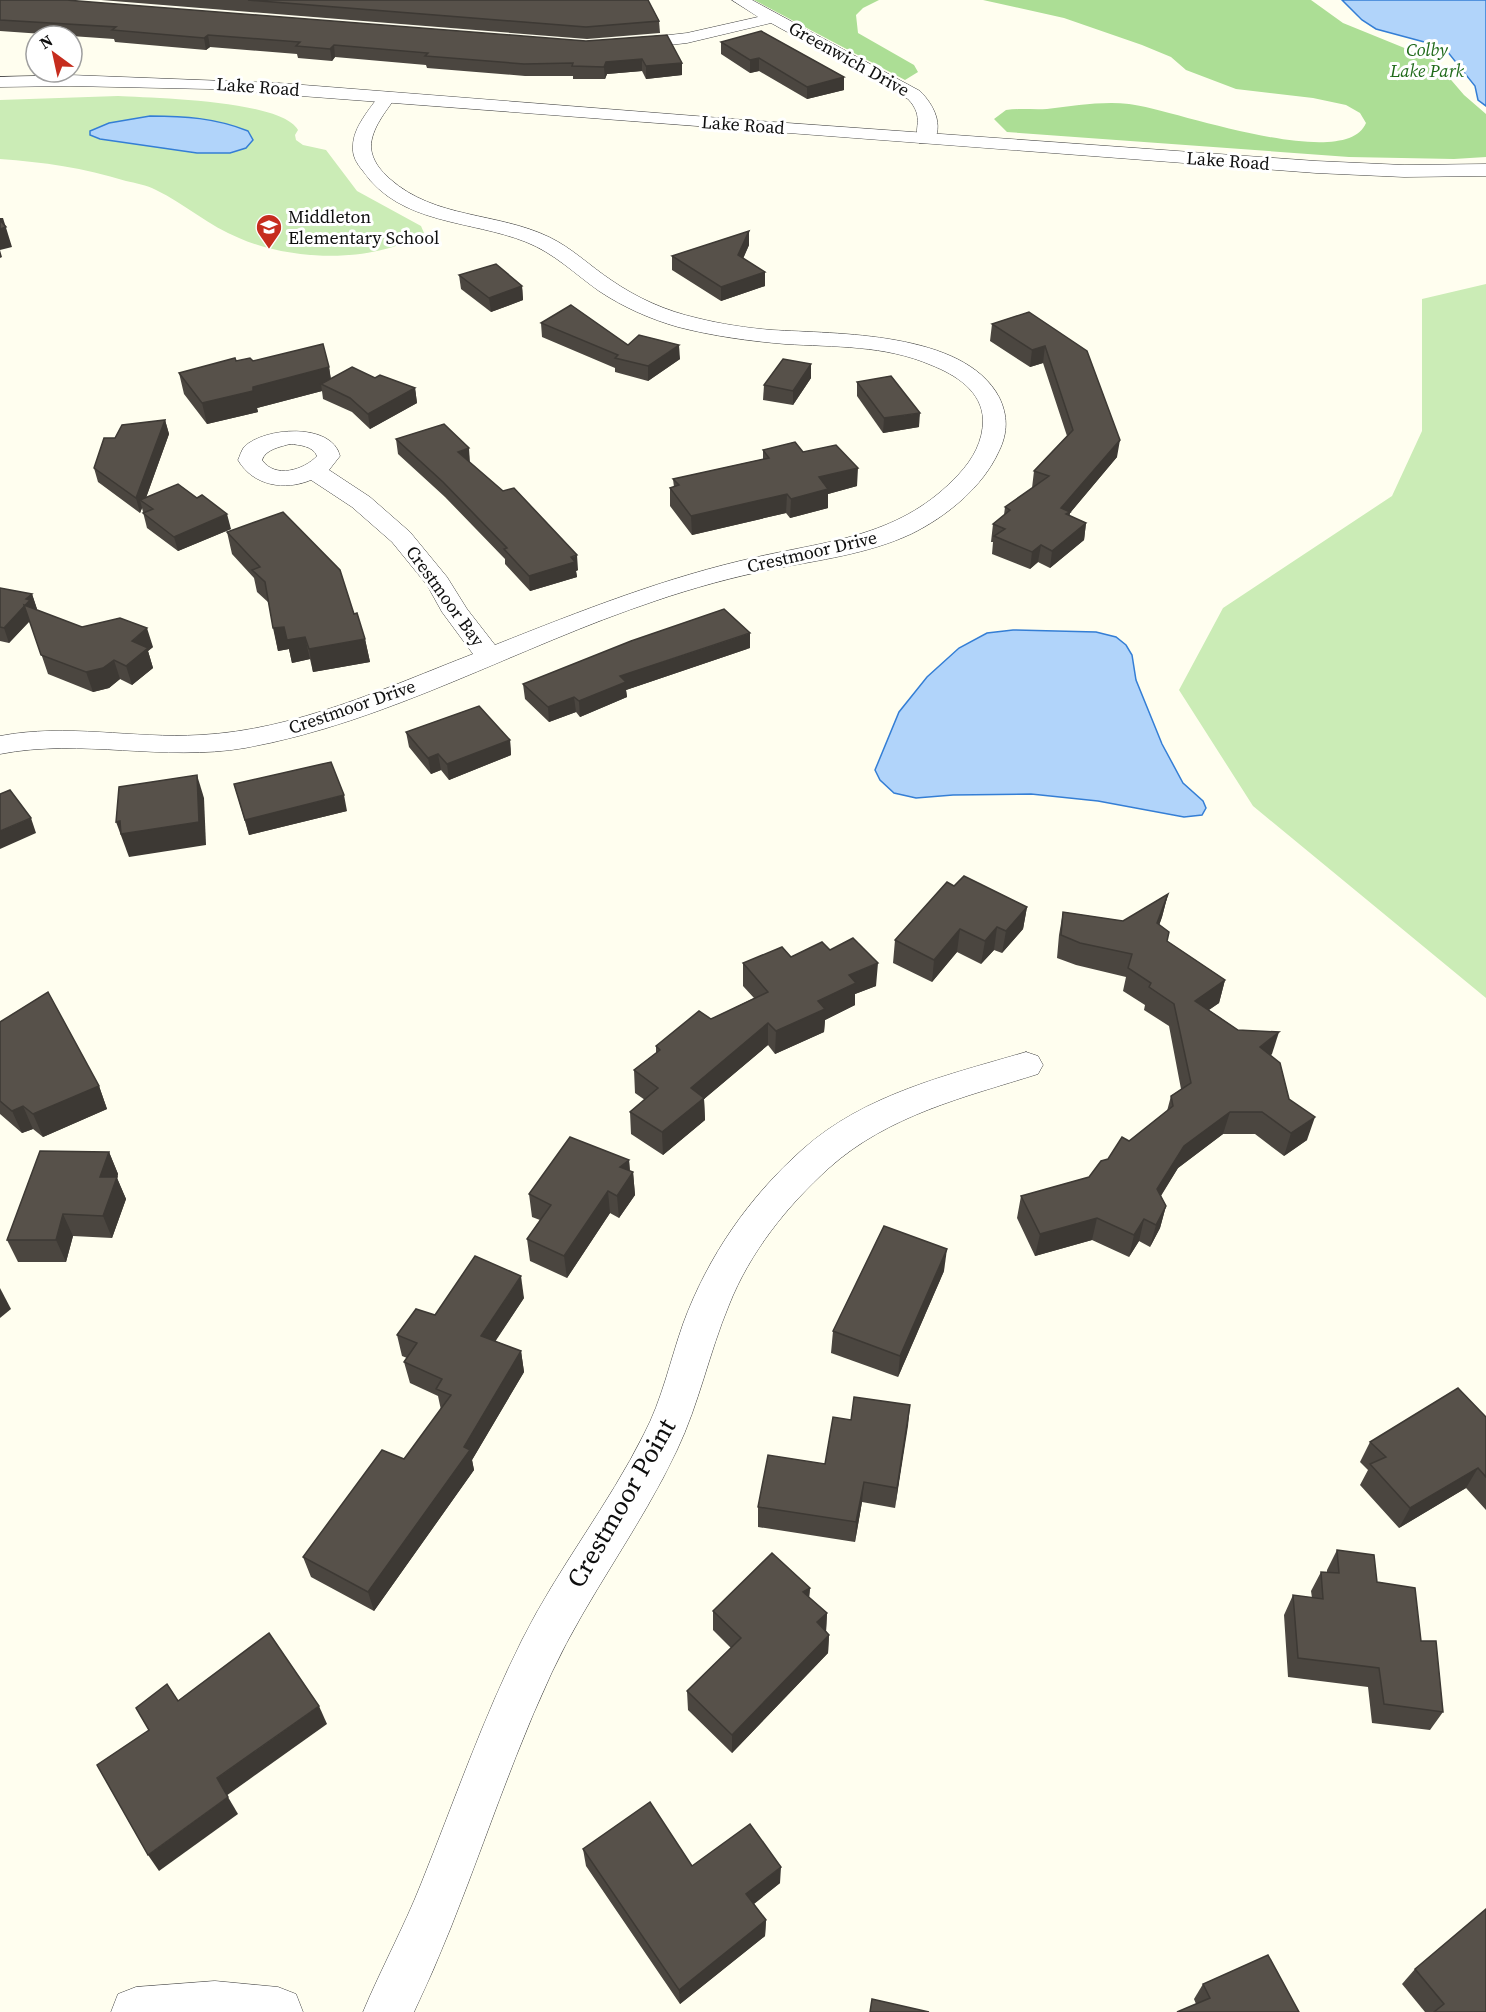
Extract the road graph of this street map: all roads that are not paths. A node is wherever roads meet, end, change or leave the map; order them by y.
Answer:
1 (740, 0) edge
2 (773, 18) junction
3 (609, 46) edge
4 (0, 82) edge
5 (387, 97) junction
6 (926, 139) junction
7 (1486, 170) edge
8 (314, 471) dead end
9 (490, 657) junction
10 (3, 739) edge
11 (1026, 1065) dead end
12 (136, 2012) edge
13 (278, 2012) edge
14 (388, 2012) edge

1 - 2 street, Greenwich Drive
2 - 3 street
2 - 6 street, Greenwich Drive
4 - 5 street, Lake Road
5 - 6 street, Lake Road
5 - 9 street, Crestmoor Drive
6 - 7 street, Lake Road
8 - 9 street, Crestmoor Bay
9 - 10 street, Crestmoor Drive
11 - 14 street, Crestmoor Point
12 - 13 street

